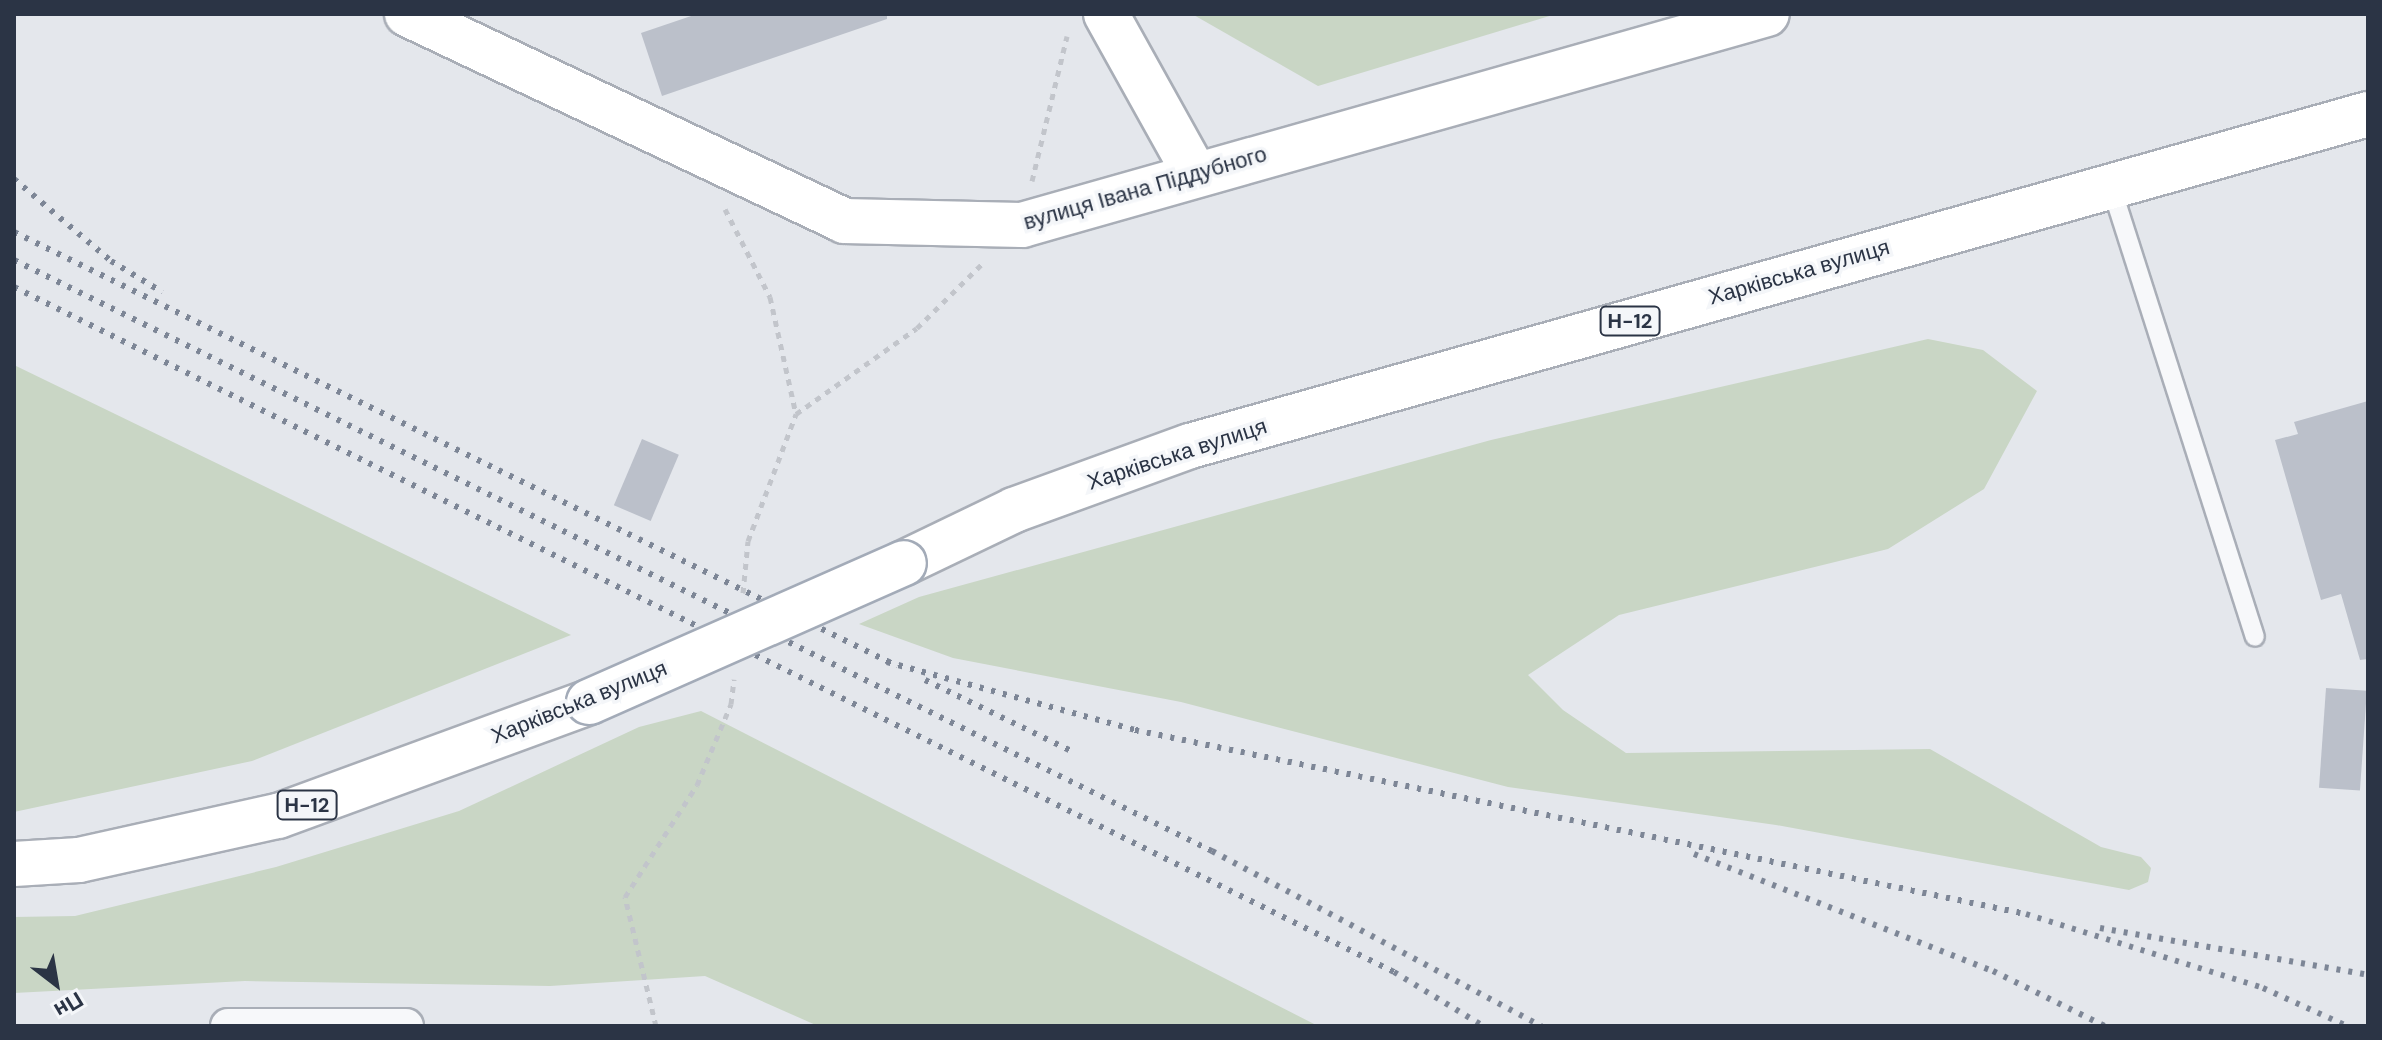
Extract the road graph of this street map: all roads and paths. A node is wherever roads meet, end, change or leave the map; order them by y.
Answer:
1 (407, 14) edge
2 (1106, 14) edge
3 (1767, 14) edge
4 (1067, 36) dead end
5 (2368, 114) edge
6 (1195, 174) junction
7 (2110, 183) junction
8 (722, 204) dead end
9 (1022, 225) junction
10 (796, 414) dead end
11 (2255, 637) dead end
12 (14, 864) edge
13 (228, 1026) edge
14 (406, 1026) edge

1 - 9 main road, вулиця Івана Піддубного
2 - 6 main road
3 - 6 main road, вулиця Івана Піддубного
4 - 9 path
5 - 7 main road, Харківська вулиця / Н-12
6 - 9 main road, вулиця Івана Піддубного
7 - 11 lane
7 - 12 main road, Харківська вулиця / Н-12, bridge
8 - 10 path
13 - 14 street

